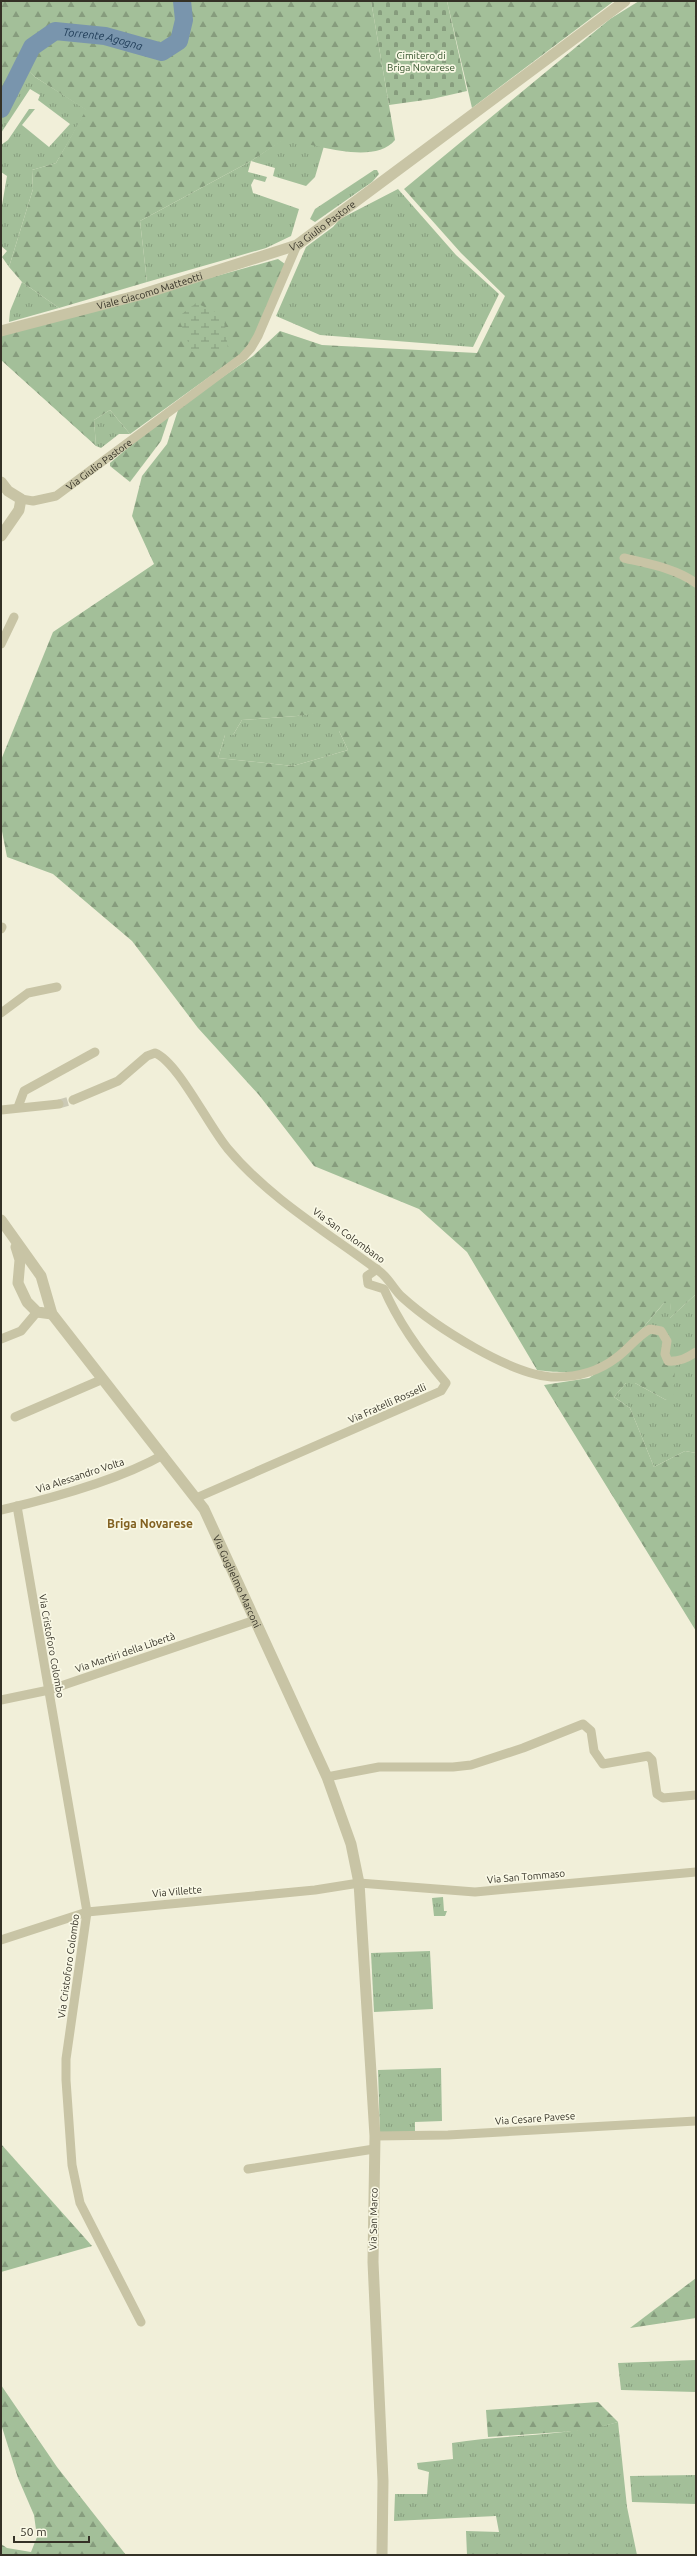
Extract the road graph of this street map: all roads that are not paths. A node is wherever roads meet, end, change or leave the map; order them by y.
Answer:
1 (625, 1) edge
2 (298, 245) junction
3 (1, 331) edge
4 (1, 482) edge
5 (21, 499) junction
6 (1, 536) edge
7 (624, 558) dead end
8 (696, 583) edge
9 (14, 617) dead end
10 (1, 644) edge
11 (57, 987) dead end
12 (1, 1013) edge
13 (95, 1052) dead end
14 (73, 1100) tunnel mouth
15 (59, 1104) tunnel mouth
16 (18, 1107) junction
17 (1, 1110) edge
18 (1, 1220) edge
19 (13, 1239) junction
20 (377, 1269) junction
21 (37, 1312) junction
22 (52, 1314) junction
23 (1, 1339) edge
24 (696, 1352) edge
25 (103, 1379) junction
26 (15, 1417) dead end
27 (164, 1455) junction
28 (196, 1498) junction
29 (18, 1506) junction
30 (1, 1510) edge
31 (255, 1620) junction
32 (49, 1690) junction
33 (1, 1700) edge
34 (327, 1777) junction
35 (696, 1795) edge
36 (696, 1872) edge
37 (359, 1883) junction
38 (87, 1912) junction
39 (1, 1940) edge
40 (696, 2121) edge
41 (375, 2136) junction
42 (374, 2149) junction
43 (248, 2169) dead end
44 (141, 2322) dead end
45 (382, 2555) edge

1 - 2 street, Via Giulio Pastore
2 - 3 street, Viale Giacomo Matteotti
2 - 5 street, Via Giulio Pastore
4 - 5 street
5 - 6 street
7 - 8 street
9 - 10 street
11 - 12 street
13 - 16 street
14 - 20 street, Via San Colombano
15 - 16 street
16 - 17 street
18 - 19 street, Via Guglielmo Marconi
19 - 21 street, Via Guglielmo Marconi
19 - 22 street, Via Guglielmo Marconi
20 - 24 street, Via San Colombano
20 - 28 street, Via Fratelli Rosselli
21 - 22 street
21 - 23 street
22 - 25 street, Via Guglielmo Marconi
25 - 26 street
25 - 27 street, Via Guglielmo Marconi
27 - 28 street, Via Guglielmo Marconi
27 - 29 street, Via Alessandro Volta
28 - 31 street, Via Guglielmo Marconi
29 - 30 street, Via Alessandro Volta
29 - 32 street, Via Cristoforo Colombo
31 - 32 street, Via Martiri della Libertà
31 - 34 street, Via Guglielmo Marconi
32 - 33 street, Via Martiri della Libertà
32 - 38 street, Via Cristoforo Colombo
34 - 35 street
34 - 37 street, Via Guglielmo Marconi
36 - 37 street, Via San Tommaso
37 - 38 street, Via Villette
37 - 41 street, Via San Marco
38 - 39 street, Via Villette
38 - 44 street, Via Cristoforo Colombo
40 - 41 street, Via Cesare Pavese
41 - 42 street, Via San Marco
42 - 43 street
42 - 45 street, Via San Marco

